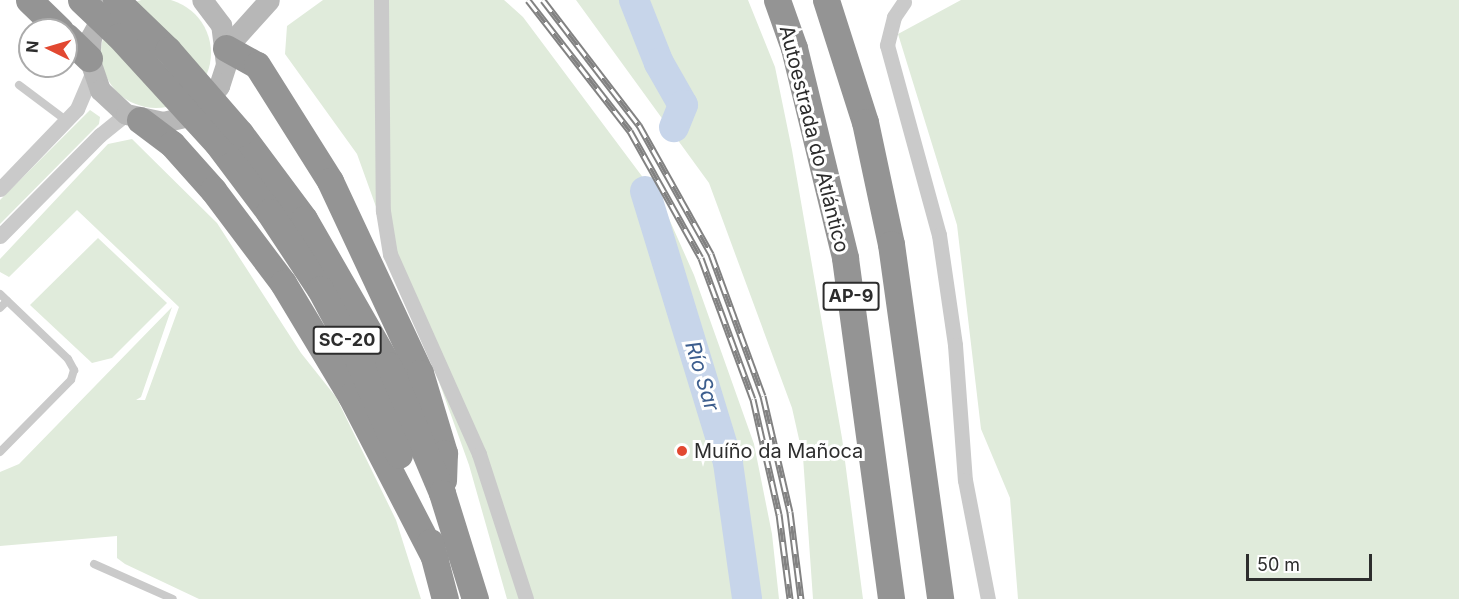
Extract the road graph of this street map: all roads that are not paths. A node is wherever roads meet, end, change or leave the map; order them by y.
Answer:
1 (29, 0) edge
2 (81, 0) edge
3 (115, 0) edge
4 (202, 0) edge
5 (269, 0) edge
6 (381, 0) edge
7 (777, 0) edge
8 (826, 0) edge
9 (904, 2) dead end
10 (48, 18) edge
11 (226, 48) junction
12 (78, 50) edge
13 (91, 65) junction
14 (19, 85) dead end
15 (133, 117) junction
16 (67, 121) junction
17 (229, 138) junction
18 (0, 189) edge
19 (0, 236) edge
20 (0, 294) edge
21 (7, 301) junction
22 (0, 308) edge
23 (0, 452) edge
24 (442, 493) junction
25 (435, 559) junction
26 (94, 564) dead end
27 (173, 599) edge
28 (445, 599) edge
29 (475, 599) edge
30 (526, 599) edge
31 (891, 599) edge
32 (940, 599) edge
33 (988, 599) edge

1 - 10 highway
2 - 17 highway, SC-20, bridge
3 - 13 street
3 - 17 highway, SC-20, bridge
4 - 11 street
5 - 11 street
6 - 30 street
7 - 31 highway, Autoestrada do Atlántico / AP-9
8 - 32 highway, AP-9
9 - 33 street
11 - 15 street
11 - 24 highway
12 - 13 highway
13 - 15 street
13 - 16 street
14 - 16 lane
15 - 19 street
15 - 25 highway
16 - 18 street
17 - 24 highway, SC-20
17 - 25 highway, SC-20
20 - 21 lane
21 - 22 lane
21 - 23 lane
24 - 29 highway, SC-20
25 - 28 highway, SC-20
26 - 27 lane

